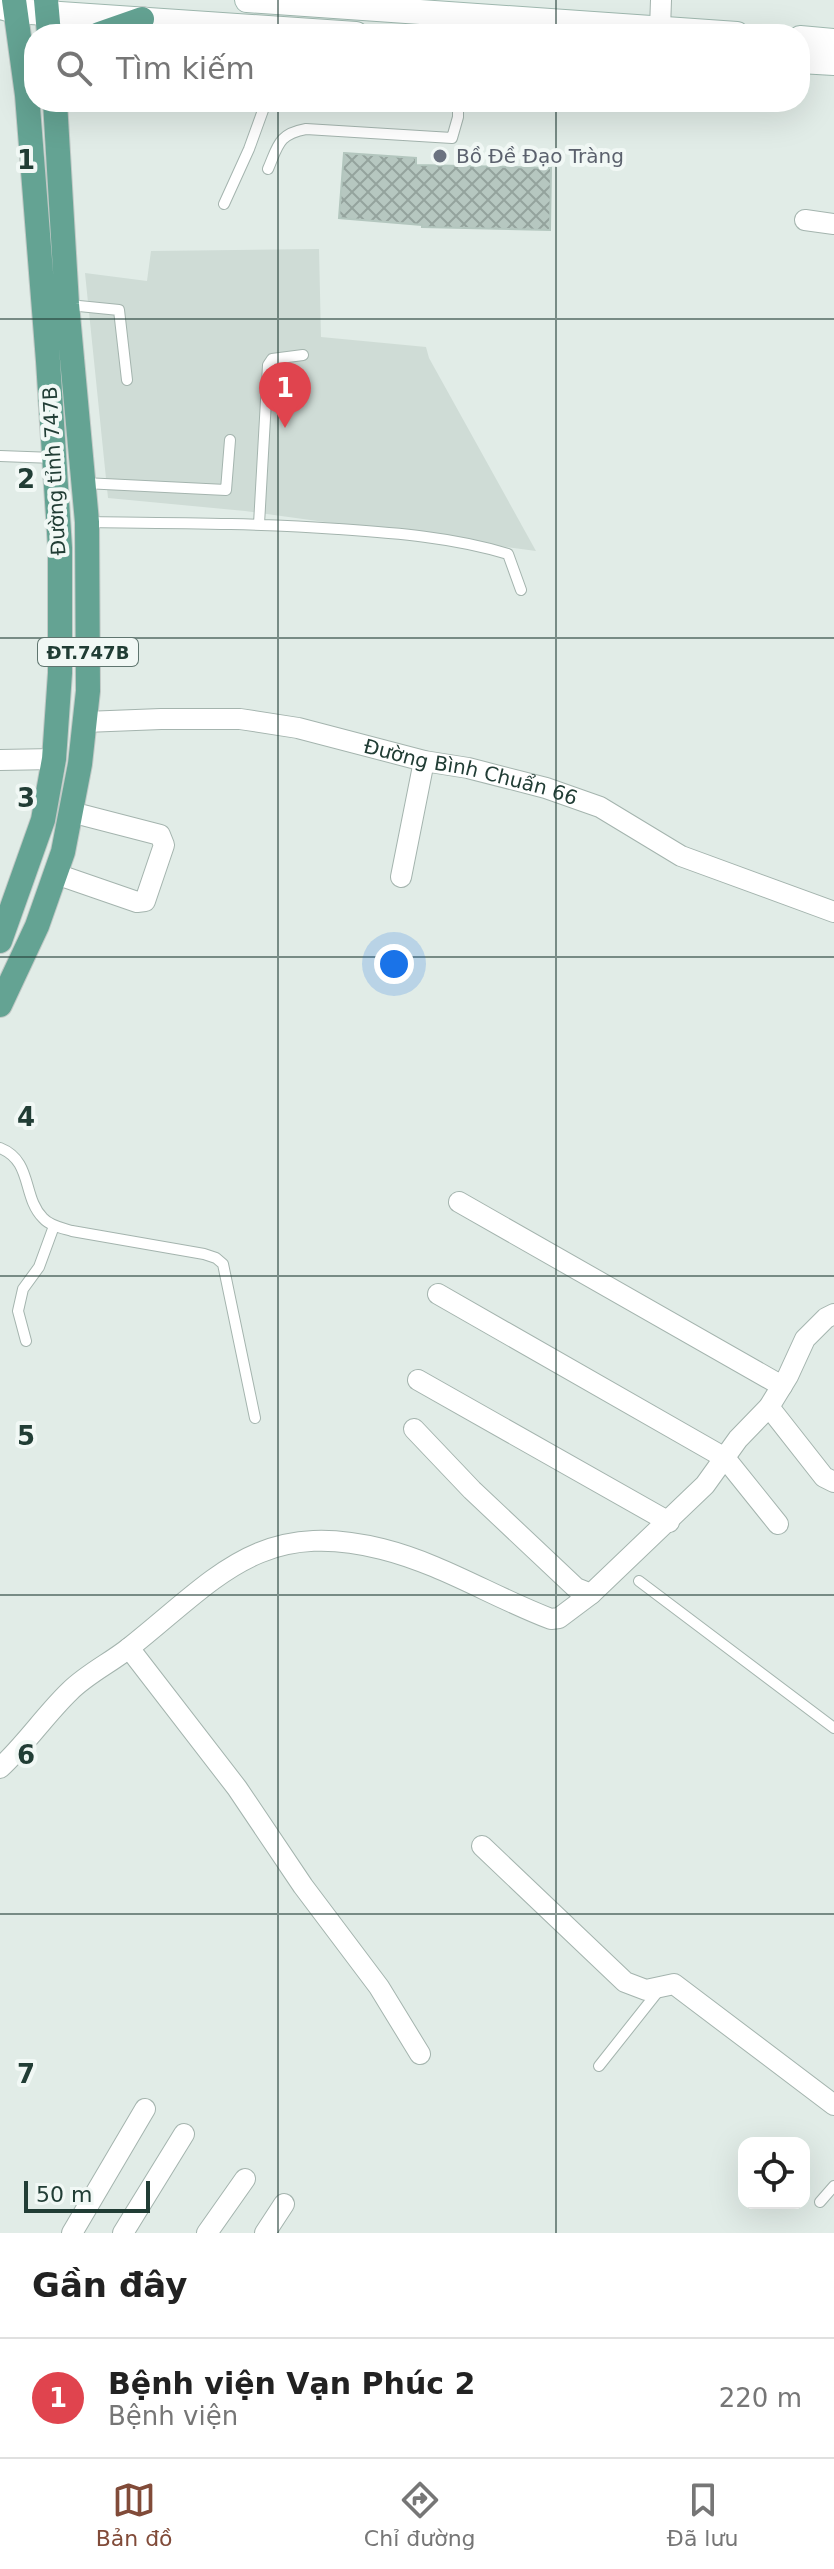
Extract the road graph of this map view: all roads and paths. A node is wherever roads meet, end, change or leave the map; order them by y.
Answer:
1 (247, 0) edge
2 (661, 0) edge
3 (10, 6) edge
4 (47, 15) edge
5 (142, 19) junction
6 (128, 24) edge
7 (198, 24) edge
8 (589, 24) edge
9 (660, 24) edge
10 (810, 39) edge
11 (834, 41) edge
12 (0, 46) edge
13 (810, 62) edge
14 (834, 63) edge
15 (24, 79) edge
16 (24, 88) edge
17 (28, 112) edge
18 (56, 112) edge
19 (262, 112) edge
20 (458, 112) edge
21 (268, 169) dead end
22 (224, 204) dead end
23 (805, 220) dead end
24 (834, 224) edge
25 (67, 304) junction
26 (303, 355) dead end
27 (127, 380) dead end
28 (230, 440) dead end
29 (0, 456) edge
30 (54, 458) junction
31 (84, 483) junction
32 (87, 522) junction
33 (259, 524) junction
34 (521, 590) dead end
35 (85, 722) junction
36 (54, 759) junction
37 (0, 760) edge
38 (424, 761) junction
39 (71, 812) junction
40 (56, 874) junction
41 (401, 877) dead end
42 (834, 912) edge
43 (0, 941) edge
44 (0, 1005) edge
45 (0, 1148) edge
46 (459, 1202) dead end
47 (54, 1226) junction
48 (438, 1294) dead end
49 (834, 1314) edge
50 (26, 1341) dead end
51 (418, 1380) dead end
52 (782, 1386) junction
53 (769, 1407) junction
54 (255, 1418) dead end
55 (414, 1429) dead end
56 (725, 1458) junction
57 (834, 1482) edge
58 (669, 1522) junction
59 (778, 1524) dead end
60 (639, 1581) dead end
61 (591, 1594) junction
62 (129, 1648) junction
63 (834, 1728) edge
64 (0, 1768) edge
65 (482, 1846) dead end
66 (663, 1986) junction
67 (420, 2054) dead end
68 (599, 2066) dead end
69 (834, 2105) edge
70 (145, 2109) dead end
71 (184, 2134) dead end
72 (245, 2179) dead end
73 (834, 2186) edge
74 (820, 2202) dead end
75 (284, 2204) dead end
76 (72, 2233) edge
77 (123, 2233) edge
78 (207, 2233) edge
79 (265, 2233) edge

1 - 8 main road
2 - 9 street
3 - 4 main road
3 - 15 main road, Đường tỉnh 747B / ĐT.747B
4 - 5 main road
5 - 6 main road
5 - 7 main road
10 - 11 main road
12 - 16 main road
13 - 14 main road
17 - 30 main road, Đường tỉnh 747B / ĐT.747B
18 - 25 main road, Đường tỉnh 747B / ĐT.747B
19 - 22 lane
20 - 21 lane
23 - 24 street
25 - 27 lane
25 - 31 main road, Đường tỉnh 747B / ĐT.747B
26 - 33 lane
28 - 31 lane
29 - 30 lane
30 - 36 main road, Đường tỉnh 747B / ĐT.747B
31 - 32 main road, Đường tỉnh 747B / ĐT.747B
32 - 33 lane
32 - 35 main road, Đường tỉnh 747B / ĐT.747B
33 - 34 lane
35 - 38 street, Đường Bình Chuẩn 66
35 - 39 main road, Đường tỉnh 747B / ĐT.747B
36 - 37 street
36 - 43 main road, Đường tỉnh 747B / ĐT.747B
38 - 41 street
38 - 42 street, Đường Bình Chuẩn 66
39 - 40 main road, Đường tỉnh 747B / ĐT.747B
39 - 40 street
40 - 44 main road, Đường tỉnh 747B / ĐT.747B
45 - 47 lane
46 - 52 street
47 - 50 lane
47 - 54 lane
48 - 56 street
49 - 52 street
51 - 58 street
52 - 53 street
53 - 56 street
53 - 57 street
55 - 61 street
56 - 58 street
56 - 59 street
58 - 61 street
60 - 63 lane
61 - 62 street
62 - 64 street
62 - 67 street
65 - 66 street
66 - 68 lane
66 - 69 street
70 - 76 street
71 - 77 street
72 - 78 street
73 - 74 lane
75 - 79 street

